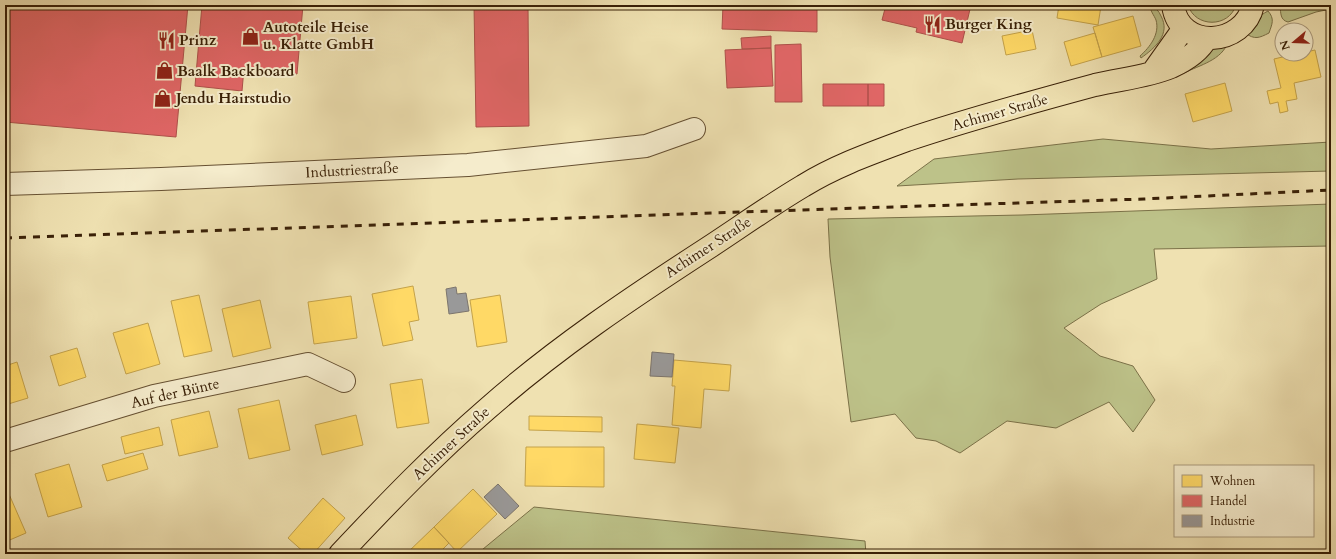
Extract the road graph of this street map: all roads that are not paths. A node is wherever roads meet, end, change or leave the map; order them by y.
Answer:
1 (1173, 5) edge
2 (1256, 6) edge
3 (1184, 28) junction
4 (1206, 39) junction
5 (1152, 73) junction
6 (694, 129) dead end
7 (5, 184) edge
8 (344, 381) dead end
9 (5, 441) edge
10 (340, 554) edge

1 - 3 main road
2 - 4 main road
3 - 4 main road
3 - 5 main road
4 - 5 main road, Achimer Straße
5 - 10 main road, Achimer Straße
6 - 7 street, Industriestraße
8 - 9 street, Auf der Bünte

